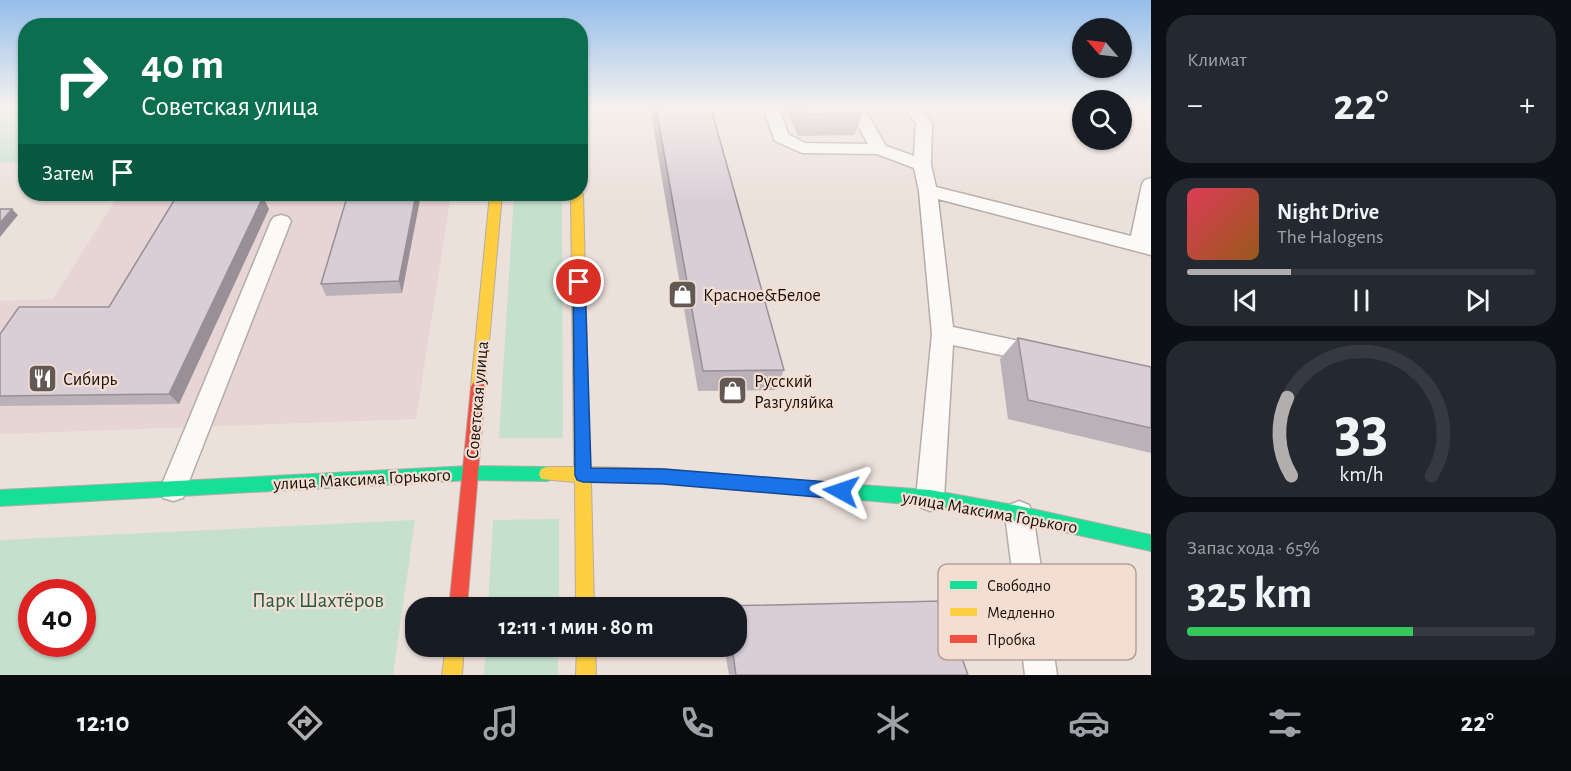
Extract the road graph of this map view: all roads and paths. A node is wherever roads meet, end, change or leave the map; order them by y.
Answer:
1 (786, 140) edge
2 (874, 140) edge
3 (923, 140) edge
4 (879, 149) junction
5 (922, 165) junction
6 (1151, 184) edge
7 (928, 191) junction
8 (495, 201) edge
9 (577, 201) edge
10 (281, 221) dead end
11 (1145, 246) edge
12 (943, 334) junction
13 (1059, 359) edge
14 (470, 473) junction
15 (583, 475) junction
16 (174, 489) junction
17 (0, 498) edge
18 (930, 498) junction
19 (1019, 514) junction
20 (1151, 543) edge
21 (1026, 564) edge
22 (459, 597) edge
23 (585, 597) edge
24 (454, 657) edge
25 (586, 657) edge
26 (1039, 660) edge
27 (452, 675) edge
28 (586, 675) edge
29 (1041, 675) edge

1 - 4 lane
2 - 4 lane
3 - 5 lane
4 - 5 lane
5 - 7 lane
6 - 11 lane
7 - 11 lane
7 - 12 lane
8 - 14 main road, Советская улица
9 - 15 main road
10 - 16 lane
12 - 13 lane
12 - 18 lane
14 - 15 main road, улица Максима Горького
14 - 16 main road, улица Максима Горького
14 - 22 main road, Советская улица
15 - 18 main road, улица Максима Горького
15 - 23 main road
16 - 17 main road, улица Максима Горького
18 - 19 main road, улица Максима Горького
19 - 20 main road, улица Максима Горького
19 - 21 lane
24 - 27 main road
25 - 28 main road
26 - 29 lane

